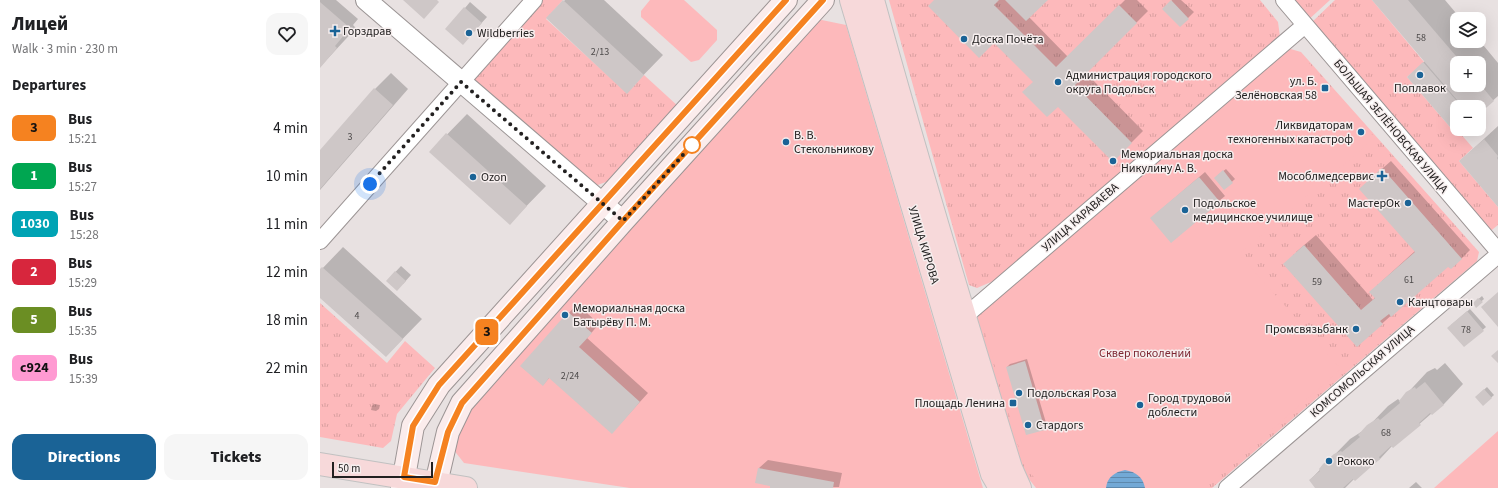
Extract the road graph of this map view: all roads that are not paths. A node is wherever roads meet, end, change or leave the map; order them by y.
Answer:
1 (366, 0) edge
2 (534, 0) edge
3 (786, 0) edge
4 (823, 0) edge
5 (851, 0) edge
6 (873, 0) edge
7 (1284, 0) edge
8 (1305, 25) junction
9 (461, 82) junction
10 (602, 203) junction
11 (623, 221) junction
12 (320, 241) edge
13 (1498, 251) edge
14 (1498, 255) edge
15 (964, 316) junction
16 (320, 464) edge
17 (403, 483) edge
18 (995, 483) edge
19 (435, 485) edge
20 (466, 488) edge
21 (1020, 488) edge
22 (1227, 488) edge

1 - 9 street
2 - 9 street
3 - 10 main road
4 - 11 main road
5 - 18 main road, УЛИЦА КИРОВА
6 - 15 main road, УЛИЦА КИРОВА
7 - 8 street, БОЛЬШАЯ ЗЕЛЁНОВСКАЯ УЛИЦА
8 - 13 street, БОЛЬШАЯ ЗЕЛЁНОВСКАЯ УЛИЦА
8 - 15 street, УЛИЦА КАРАВАЕВА
9 - 10 street
9 - 12 street
10 - 11 street
10 - 17 main road
11 - 19 main road
14 - 22 street, КОМСОМОЛЬСКАЯ УЛИЦА
15 - 21 main road, УЛИЦА КИРОВА
16 - 17 main road
17 - 19 main road
19 - 20 main road

